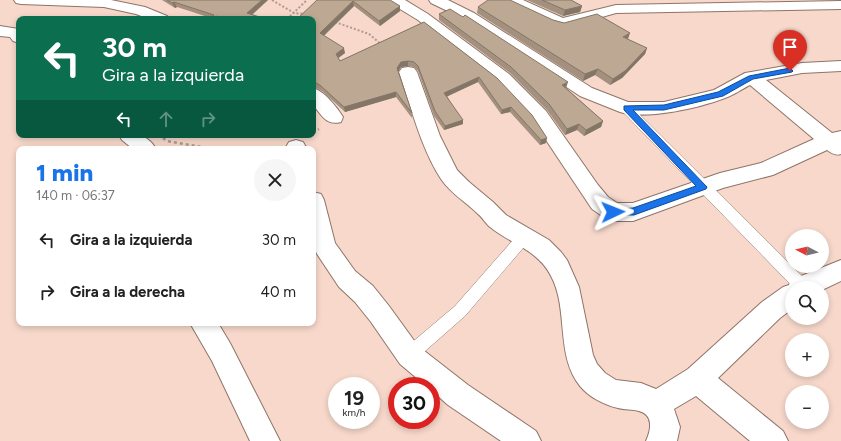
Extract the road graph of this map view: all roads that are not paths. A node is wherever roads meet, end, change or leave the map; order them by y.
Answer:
1 (20, 0) edge
2 (395, 0) edge
3 (436, 0) edge
4 (511, 0) edge
5 (757, 0) edge
6 (841, 5) edge
7 (774, 6) junction
8 (155, 16) edge
9 (0, 31) edge
10 (16, 34) edge
11 (841, 66) edge
12 (408, 72) road end
13 (751, 78) junction
14 (316, 97) edge
15 (626, 108) junction
16 (334, 117) dead end
17 (133, 138) edge
18 (837, 143) edge
19 (142, 146) edge
20 (703, 187) junction
21 (316, 212) edge
22 (525, 236) junction
23 (841, 270) edge
24 (790, 281) edge
25 (817, 281) edge
26 (785, 300) edge
27 (205, 326) edge
28 (409, 355) junction
29 (698, 379) junction
30 (655, 405) junction
31 (265, 441) edge
32 (526, 441) edge
33 (661, 441) edge
34 (773, 441) edge

1 - 8 street
2 - 20 street
3 - 15 street
4 - 7 street
5 - 7 street
6 - 7 street
9 - 10 street
11 - 13 street
12 - 22 street
13 - 15 street
13 - 18 street
14 - 16 street
15 - 20 lane
17 - 19 street
18 - 20 street
20 - 24 lane
21 - 28 street
22 - 28 lane
22 - 30 street
23 - 25 street
26 - 29 street
27 - 31 street
28 - 32 street
29 - 30 street
29 - 34 street
30 - 33 street

